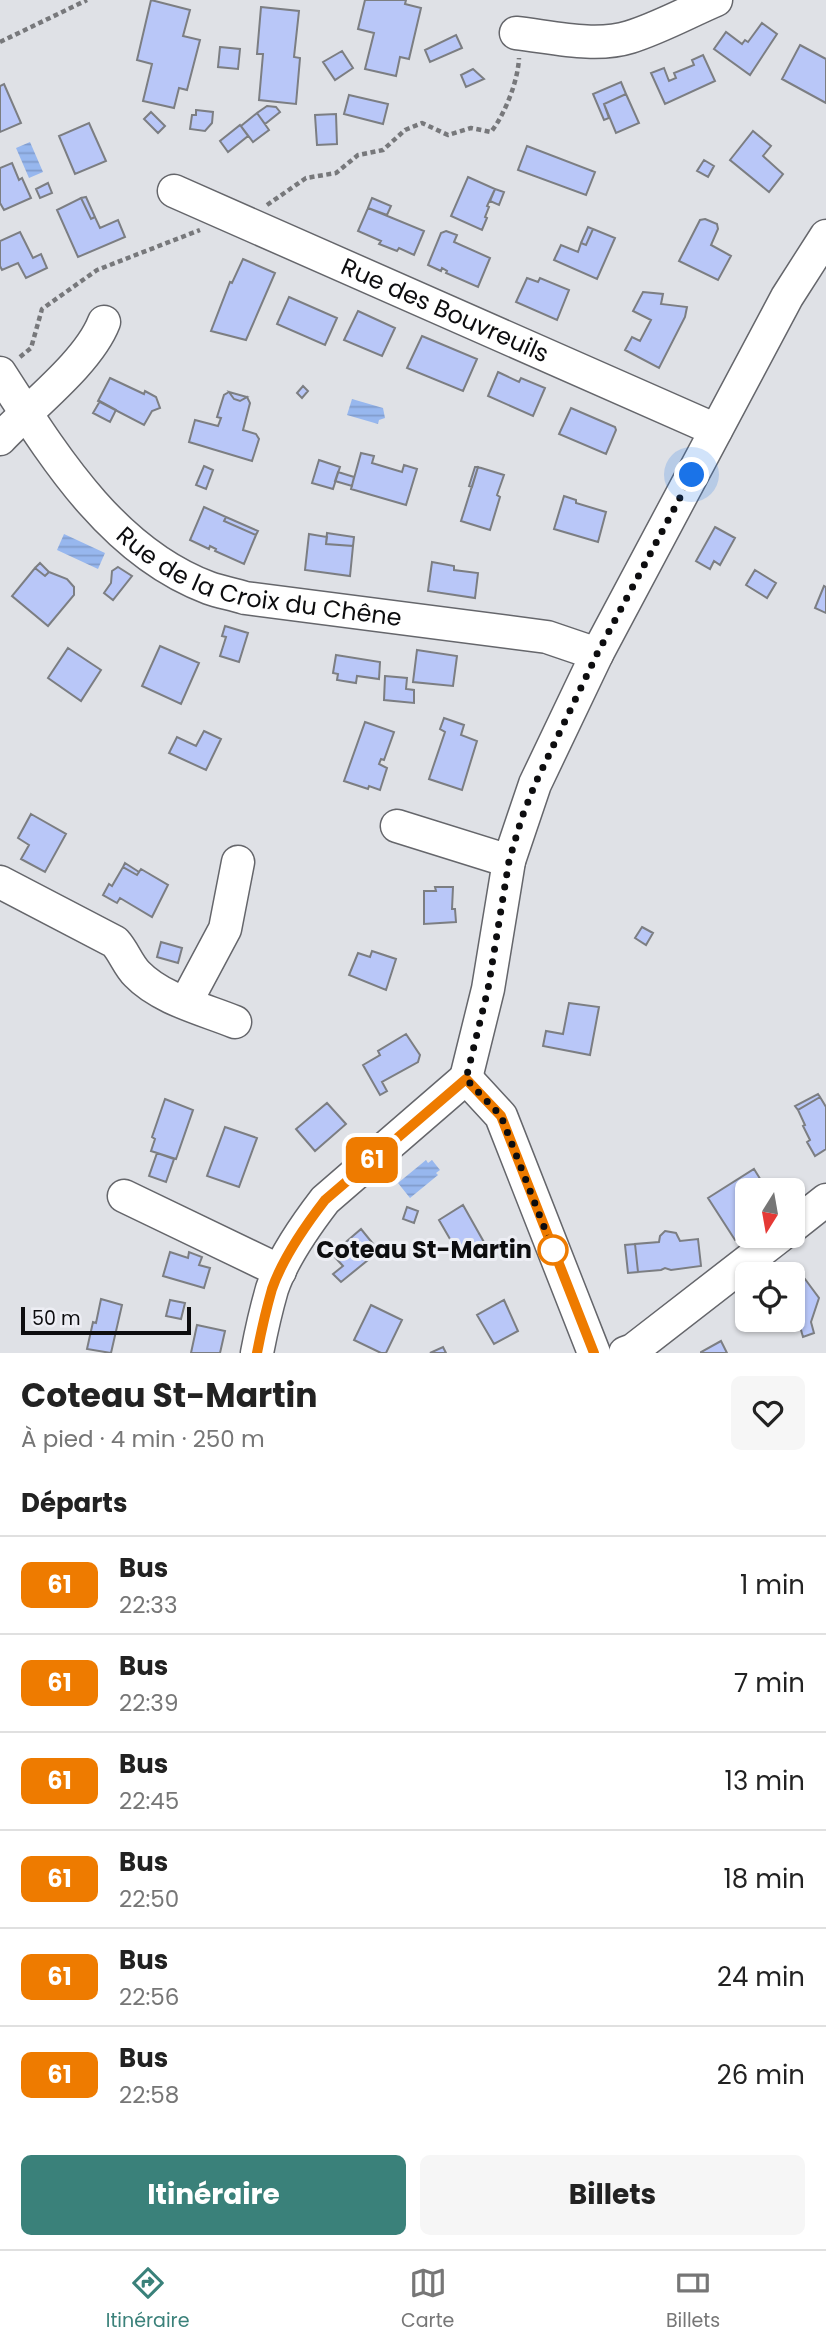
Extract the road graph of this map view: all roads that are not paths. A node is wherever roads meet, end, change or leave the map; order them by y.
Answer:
1 (716, 0) edge
2 (516, 33) road end
3 (174, 191) dead end
4 (826, 236) edge
5 (104, 322) dead end
6 (5, 369) edge
7 (27, 415) junction
8 (716, 430) junction
9 (0, 439) edge
10 (597, 654) junction
11 (397, 826) dead end
12 (509, 861) junction
13 (238, 862) dead end
14 (0, 882) edge
15 (186, 1002) junction
16 (235, 1022) dead end
17 (466, 1079) junction
18 (124, 1196) dead end
19 (826, 1200) edge
20 (805, 1217) edge
21 (765, 1248) edge
22 (279, 1271) junction
23 (257, 1353) edge
24 (594, 1353) edge
25 (625, 1353) edge

1 - 2 street
3 - 8 street, Rue des Bouvreuils
4 - 8 street
5 - 7 street
6 - 7 street, Rue de la Croix du Chêne
7 - 9 street
7 - 10 street, Rue de la Croix du Chêne
8 - 10 street
10 - 12 street
11 - 12 street
12 - 17 street
13 - 15 street
14 - 15 street
15 - 16 street
17 - 22 street
17 - 24 street
18 - 22 street
19 - 20 street
21 - 25 street
22 - 23 street

